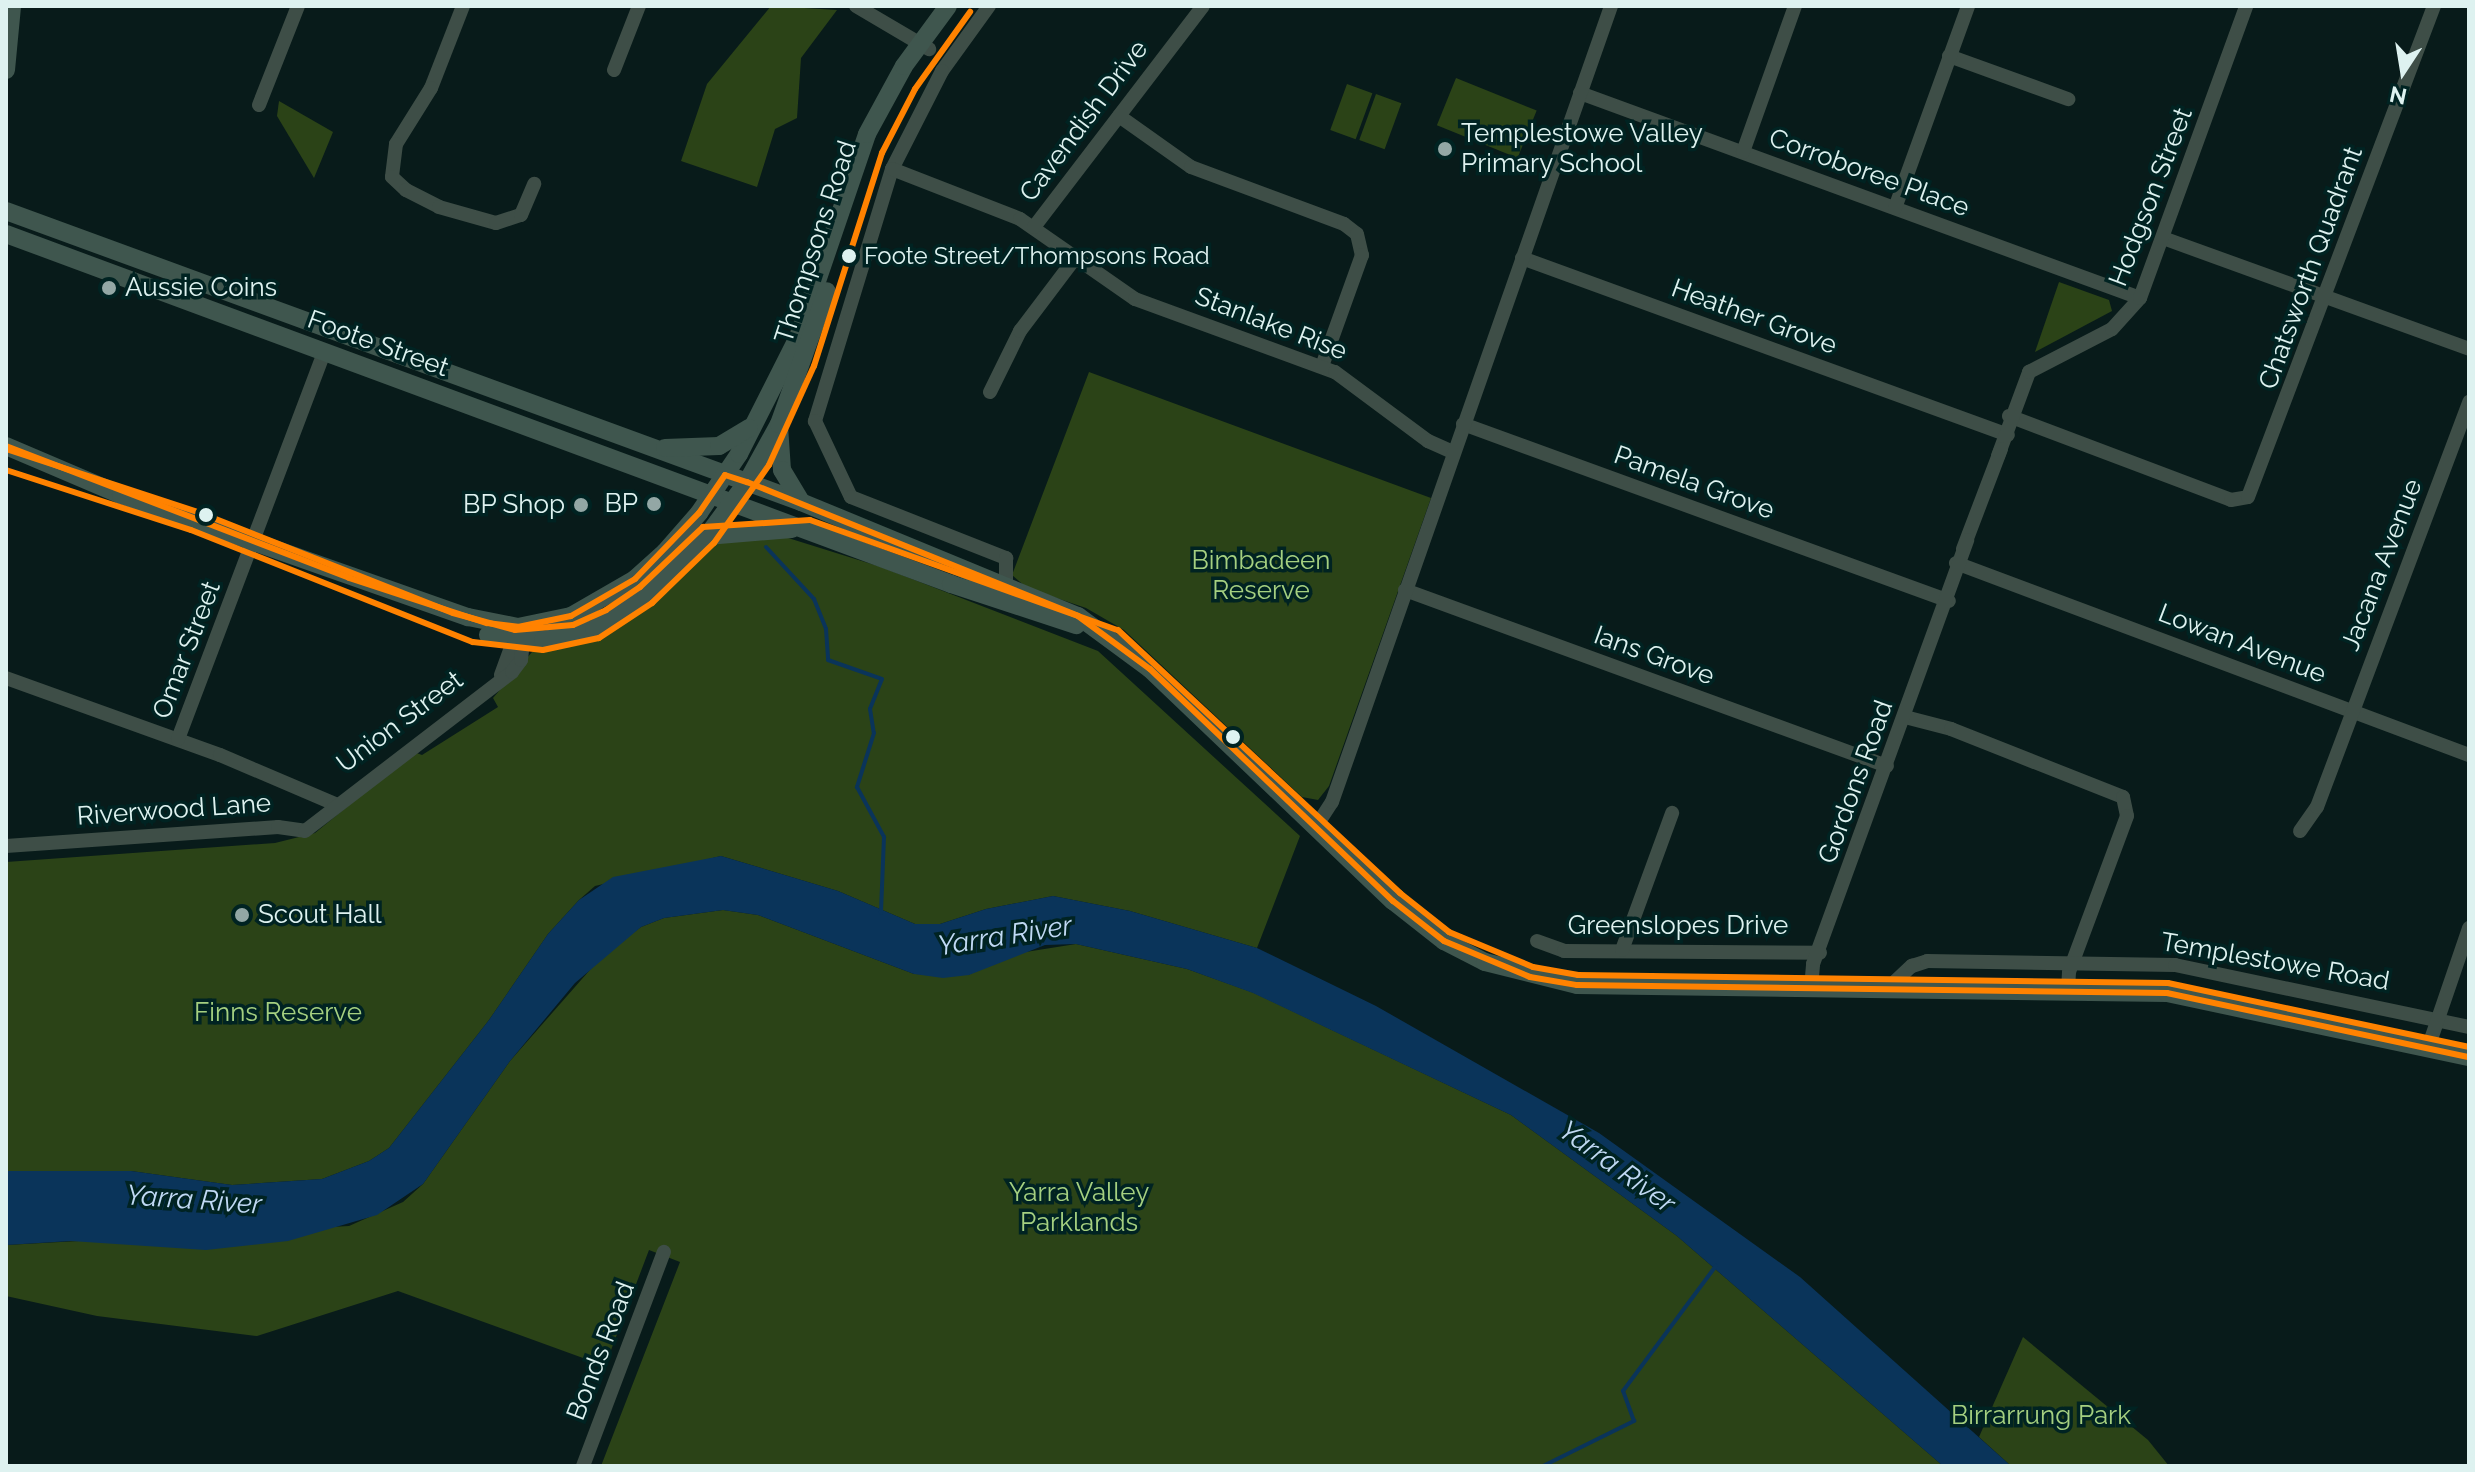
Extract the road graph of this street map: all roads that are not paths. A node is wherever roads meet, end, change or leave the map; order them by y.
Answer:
1 (12, 6) edge
2 (298, 6) edge
3 (463, 6) edge
4 (639, 6) edge
5 (856, 6) edge
6 (948, 6) edge
7 (962, 6) edge
8 (989, 6) edge
9 (1203, 6) edge
10 (1611, 6) edge
11 (1795, 6) edge
12 (1968, 6) edge
13 (2246, 6) edge
14 (2434, 6) edge
15 (925, 46) junction
16 (1949, 56) junction
17 (6, 70) edge
18 (614, 70) dead end
19 (1580, 93) junction
20 (2068, 99) dead end
21 (259, 105) dead end
22 (1119, 116) junction
23 (1743, 152) junction
24 (892, 169) junction
25 (534, 184) dead end
26 (1895, 208) junction
27 (6, 211) edge
28 (1034, 227) junction
29 (6, 234) edge
30 (2164, 234) junction
31 (1076, 257) junction
32 (1522, 258) junction
33 (2326, 296) junction
34 (2140, 298) junction
35 (2469, 349) edge
36 (324, 352) junction
37 (1322, 366) junction
38 (990, 392) dead end
39 (2469, 402) edge
40 (760, 416) junction
41 (779, 424) junction
42 (1463, 424) junction
43 (2008, 427) junction
44 (6, 446) edge
45 (650, 447) junction
46 (1453, 452) junction
47 (6, 459) edge
48 (725, 475) junction
49 (747, 482) junction
50 (121, 495) junction
51 (712, 496) junction
52 (733, 502) junction
53 (801, 502) junction
54 (807, 529) junction
55 (707, 536) junction
56 (253, 543) junction
57 (1960, 564) junction
58 (1006, 584) junction
59 (1405, 590) junction
60 (1945, 600) junction
61 (518, 636) junction
62 (1113, 639) junction
63 (6, 678) edge
64 (2353, 711) junction
65 (1906, 712) junction
66 (178, 739) junction
67 (2469, 755) edge
68 (1887, 766) junction
69 (335, 804) junction
70 (1672, 813) dead end
71 (1311, 824) junction
72 (2300, 831) dead end
73 (6, 846) edge
74 (2469, 928) edge
75 (1537, 941) dead end
76 (1622, 950) junction
77 (1820, 953) junction
78 (2072, 963) junction
79 (1818, 988) junction
80 (1888, 988) junction
81 (2068, 990) junction
82 (2435, 1018) junction
83 (2469, 1027) edge
84 (2428, 1048) junction
85 (2469, 1057) edge
86 (664, 1252) dead end
87 (583, 1466) edge

1 - 17 main road
2 - 21 street
3 - 25 street
4 - 18 street
5 - 15 street
6 - 15 main road, Thompsons Road
7 - 15 main road, Thompsons Road
8 - 24 street, Thompsons Road
9 - 22 street, Cavendish Drive
10 - 19 street
11 - 23 street
12 - 16 street
13 - 30 street, Hodgson Street
14 - 33 street, Chatsworth Quadrant
15 - 40 main road, Thompsons Road
15 - 41 main road, Thompsons Road
16 - 20 street
16 - 26 street
19 - 23 street, Corroboree Place
19 - 32 street
22 - 28 street, Cavendish Drive
22 - 37 street
23 - 26 street, Corroboree Place
24 - 28 street, Stanlake Rise
24 - 58 street, Thompsons Road
26 - 34 street, Corroboree Place
27 - 45 main road, Foote Street
28 - 31 street, Stanlake Rise
29 - 36 main road, Foote Street
30 - 33 street
30 - 34 street, Hodgson Street
31 - 37 street, Stanlake Rise
31 - 38 street
32 - 42 street
32 - 43 street, Heather Grove
33 - 35 street
33 - 43 street, Chatsworth Quadrant
34 - 43 street, Hodgson Street
36 - 51 main road, Foote Street
36 - 56 street, Omar Street
37 - 46 street, Stanlake Rise
39 - 64 street, Jacana Avenue
40 - 45 main road
40 - 48 main road, Thompsons Road
41 - 49 main road, Thompsons Road
41 - 53 main road
42 - 46 street
42 - 60 street, Pamela Grove
43 - 57 street, Gordons Road
44 - 50 main road
45 - 48 main road, Foote Street
46 - 59 street
47 - 50 main road
48 - 49 main road, Templestowe Road
48 - 51 main road
49 - 52 main road, Thompsons Road
49 - 53 main road, Templestowe Road
50 - 56 main road
51 - 52 main road, Foote Street
51 - 61 main road
52 - 54 main road, Templestowe Road
52 - 55 main road
53 - 58 main road, Templestowe Road
54 - 55 main road
54 - 62 main road, Templestowe Road
55 - 61 main road
56 - 61 main road
56 - 66 street, Omar Street
57 - 60 street, Gordons Road
57 - 64 street, Lowan Avenue
58 - 62 main road, Templestowe Road
59 - 68 street, Ians Grove
59 - 71 street
60 - 65 street, Gordons Road
61 - 69 street, Union Street
62 - 71 main road, Templestowe Road
63 - 66 street
64 - 67 street, Lowan Avenue
64 - 72 street, Jacana Avenue
65 - 68 street, Gordons Road
65 - 78 street
66 - 69 street
68 - 77 street, Gordons Road
69 - 73 street, Riverwood Lane
70 - 76 street
71 - 79 main road, Templestowe Road
74 - 82 street
75 - 76 street, Greenslopes Drive
76 - 77 street, Greenslopes Drive
77 - 79 street, Gordons Road
78 - 80 street, Templestowe Road
78 - 81 street
78 - 82 street, Templestowe Road
79 - 80 main road, Templestowe Road
80 - 81 main road, Templestowe Road
81 - 84 main road, Templestowe Road
82 - 83 street, Templestowe Road
82 - 84 street
84 - 85 main road, Templestowe Road
86 - 87 street, Bonds Road

